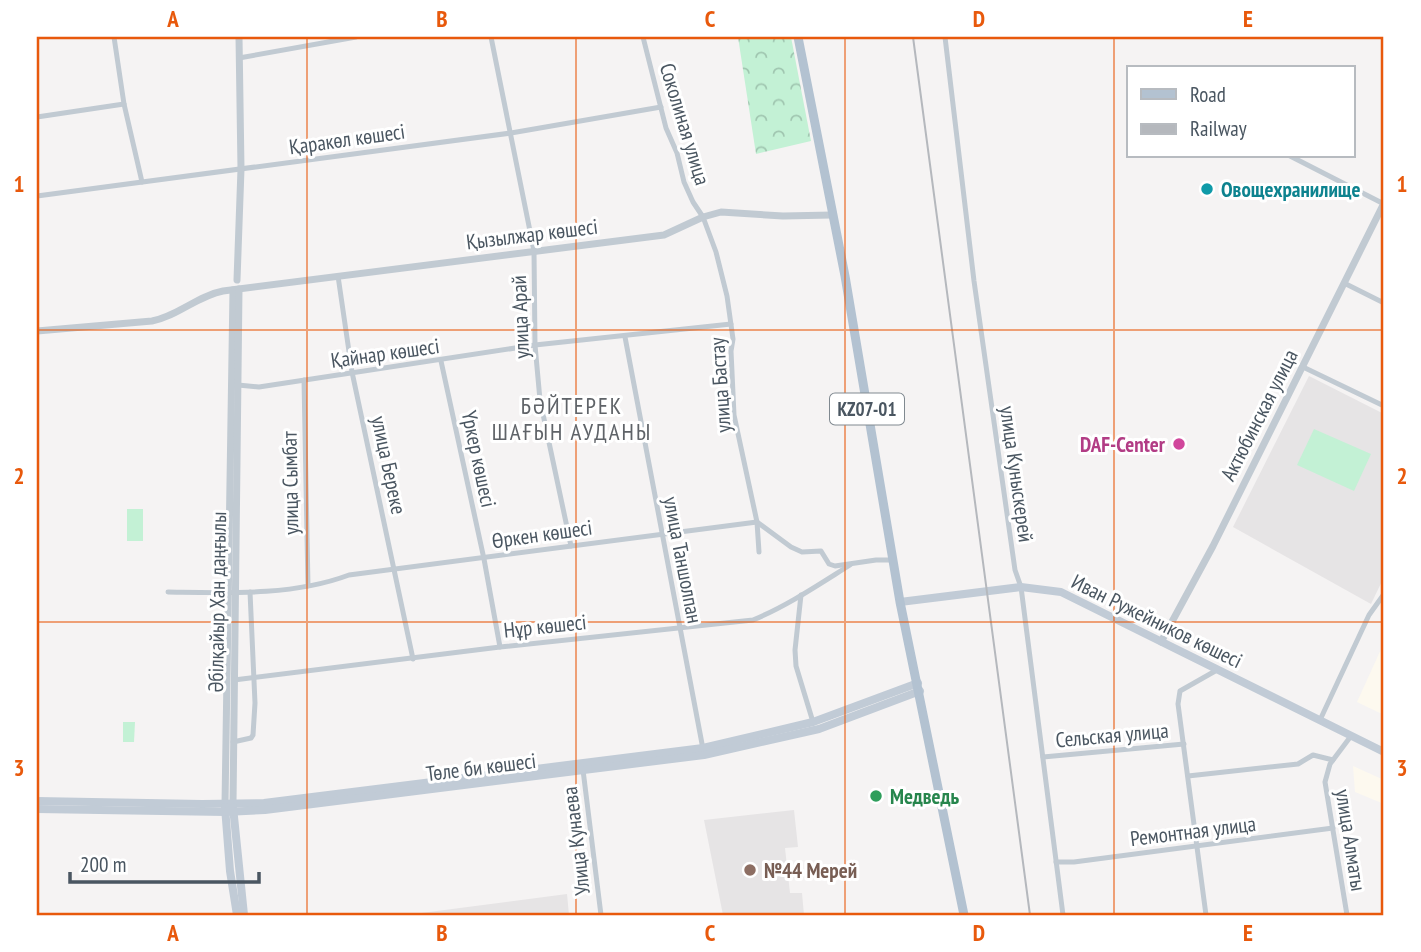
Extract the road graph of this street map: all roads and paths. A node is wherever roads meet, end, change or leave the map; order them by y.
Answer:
1 (114, 37) edge
2 (239, 37) edge
3 (356, 37) edge
4 (491, 37) edge
5 (643, 37) edge
6 (798, 37) edge
7 (945, 37) edge
8 (239, 58) junction
9 (124, 104) junction
10 (661, 107) junction
11 (37, 117) edge
12 (511, 133) junction
13 (1294, 158) edge
14 (241, 169) junction
15 (142, 182) junction
16 (37, 196) edge
17 (1384, 203) edge
18 (832, 215) junction
19 (704, 216) junction
20 (534, 251) junction
21 (338, 276) junction
22 (237, 281) joint
23 (1344, 283) junction
24 (236, 289) junction
25 (1384, 303) edge
26 (731, 324) junction
27 (37, 331) edge
28 (625, 337) junction
29 (536, 345) junction
30 (441, 361) junction
31 (1303, 366) junction
32 (352, 372) junction
33 (304, 380) junction
34 (238, 385) junction
35 (1384, 406) edge
36 (757, 522) junction
37 (661, 533) junction
38 (571, 546) junction
39 (759, 552) dead end
40 (484, 559) junction
41 (893, 559) junction
42 (855, 562) junction
43 (396, 569) junction
44 (307, 586) junction
45 (1021, 587) junction
46 (168, 592) dead end
47 (231, 592) junction
48 (250, 592) junction
49 (801, 594) junction
50 (1384, 594) edge
51 (900, 602) junction
52 (680, 627) junction
53 (1161, 642) junction
54 (500, 647) junction
55 (413, 659) junction
56 (1218, 670) junction
57 (226, 674) junction
58 (252, 679) junction
59 (233, 680) junction
60 (919, 687) junction
61 (1320, 720) junction
62 (813, 722) junction
63 (1351, 736) junction
64 (233, 742) junction
65 (1184, 744) junction
66 (704, 752) junction
67 (1384, 752) edge
68 (1043, 757) junction
69 (1333, 760) junction
70 (583, 767) junction
71 (1188, 776) junction
72 (37, 801) edge
73 (229, 808) junction
74 (37, 809) edge
75 (1333, 828) junction
76 (1197, 847) junction
77 (1056, 862) junction
78 (237, 915) edge
79 (244, 915) edge
80 (601, 915) edge
81 (964, 915) edge
82 (1063, 915) edge
83 (1206, 915) edge
84 (1347, 915) edge

1 - 9 street
2 - 8 street
3 - 8 street
4 - 12 street, улица Арай
5 - 10 street, Соколиная улица
6 - 18 main road, KZ07-01
7 - 45 street, улица Куныскерей
8 - 14 street
9 - 11 street
9 - 15 street
10 - 12 street, Қаракөл көшесі
10 - 19 street, Соколиная улица
12 - 14 street, Қаракөл көшесі
12 - 20 street, улица Арай
13 - 17 street
14 - 15 street, Қаракөл көшесі
14 - 22 street
15 - 16 street, Қаракөл көшесі
17 - 23 street, Актюбинская улица
18 - 19 street, Қызылжар көшесі
18 - 41 main road, KZ07-01
19 - 20 street, Қызылжар көшесі
19 - 26 street, улица Бастау
20 - 21 street, Қызылжар көшесі
20 - 29 street, улица Арай
21 - 24 street, Қызылжар көшесі
21 - 32 street, улица Береке
22 - 24 street
23 - 25 street
23 - 31 street, Актюбинская улица
24 - 27 street, Қызылжар көшесі
24 - 34 street, Әбілқайыр Хан даңғылы
24 - 47 street, Әбілқайыр Хан даңғылы
26 - 28 street, Қайнар көшесі
26 - 36 street, улица Бастау
28 - 29 street, Қайнар көшесі
28 - 37 street, улица Таншолпан
29 - 30 street, Қайнар көшесі
29 - 38 street, улица Арай
30 - 32 street, Қайнар көшесі
30 - 40 street, Үркер көшесі
31 - 35 street
31 - 53 street, Актюбинская улица
32 - 33 street, Қайнар көшесі
32 - 43 street, улица Береке
33 - 34 street, Қайнар көшесі
33 - 44 street, улица Сымбат
34 - 47 street, Әбілқайыр Хан даңғылы
36 - 37 street, Өркен көшесі
36 - 39 street, улица Бастау
36 - 42 street
37 - 38 street, Өркен көшесі
37 - 52 street, улица Таншолпан
38 - 40 street, Өркен көшесі
40 - 43 street, Өркен көшесі
40 - 54 street, Үркер көшесі
41 - 42 street
41 - 51 main road, KZ07-01
42 - 49 street, Нұр көшесі
43 - 44 street, Өркен көшесі
43 - 55 street, улица Береке
44 - 48 street, Өркен көшесі
45 - 51 main road, Иван Ружейников көшесі
45 - 53 main road, Иван Ружейников көшесі
45 - 68 street, улица Куныскерей
46 - 47 street, Өркен көшесі
47 - 48 street, Өркен көшесі
47 - 57 street, Әбілқайыр Хан даңғылы
47 - 59 street, Әбілқайыр Хан даңғылы
48 - 58 street
49 - 52 street, Нұр көшесі
49 - 62 street
50 - 61 street
51 - 60 main road, KZ07-01
52 - 54 street, Нұр көшесі
52 - 66 street, улица Таншолпан
53 - 56 main road, Иван Ружейников көшесі
54 - 55 street, Нұр көшесі
55 - 58 street, Нұр көшесі
56 - 61 main road, Иван Ружейников көшесі
56 - 65 street
57 - 59 street
57 - 73 street, Әбілқайыр Хан даңғылы
58 - 59 street, Нұр көшесі
58 - 64 street
59 - 64 street, Әбілқайыр Хан даңғылы
60 - 62 main road, Төле би көшесі
60 - 66 main road, Төле би көшесі
60 - 81 main road, KZ07-01
61 - 63 main road, Иван Ружейников көшесі
62 - 66 main road, Төле би көшесі
63 - 67 main road, Иван Ружейников көшесі
63 - 69 street, улица Алматы
64 - 73 street, Әбілқайыр Хан даңғылы
65 - 68 street, Сельская улица
65 - 71 street
66 - 70 main road, Төле би көшесі
68 - 77 street, улица Куныскерей
69 - 71 street
69 - 75 street, улица Алматы
70 - 73 main road, Төле би көшесі
70 - 80 street, Улица Кунаева
71 - 76 street
72 - 73 main road, Төле би көшесі
73 - 74 main road, Төле би көшесі
73 - 78 main road, Әбілқайыр Хан даңғылы
73 - 79 main road, Әбілқайыр Хан даңғылы
75 - 76 street, Ремонтная улица
75 - 84 street, улица Алматы
76 - 77 street, Ремонтная улица
76 - 83 street
77 - 82 street, улица Куныскерей

